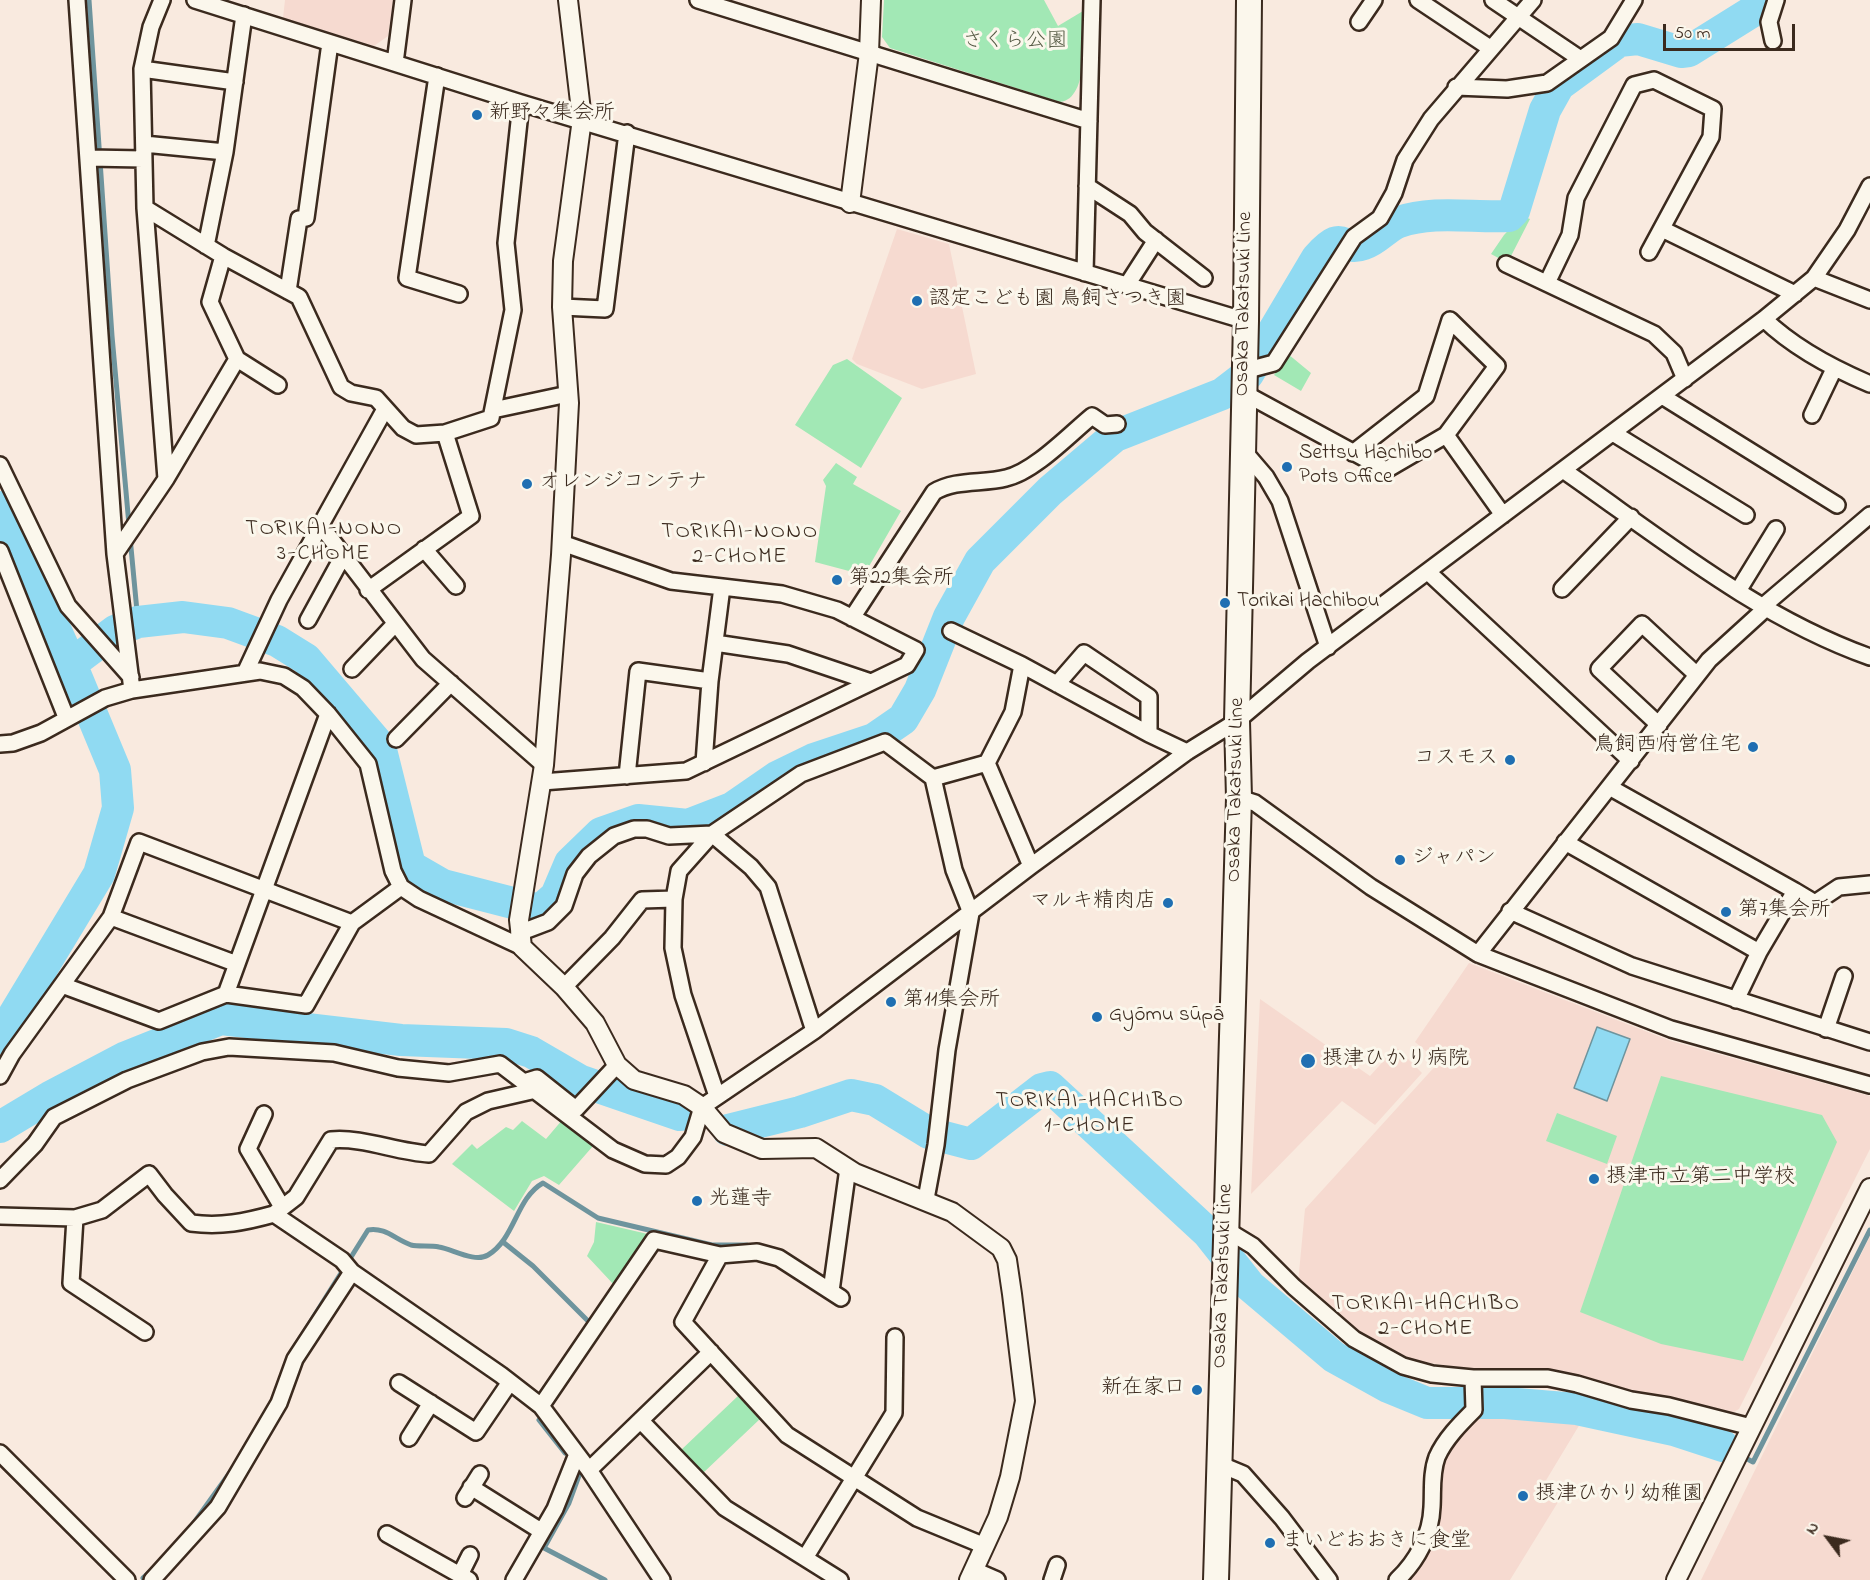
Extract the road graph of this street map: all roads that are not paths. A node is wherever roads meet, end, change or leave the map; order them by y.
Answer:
1 (77, 0) edge
2 (162, 0) edge
3 (195, 0) edge
4 (403, 0) edge
5 (568, 0) edge
6 (698, 0) edge
7 (871, 0) edge
8 (1092, 0) edge
9 (1249, 0) edge
10 (1374, 0) edge
11 (1418, 0) edge
12 (1493, 0) edge
13 (1533, 0) edge
14 (1634, 0) edge
15 (1776, 0) edge
16 (244, 15) junction
17 (1518, 17) junction
18 (1359, 22) dead end
19 (1773, 42) dead end
20 (330, 43) junction
21 (1490, 48) junction
22 (870, 53) junction
23 (1579, 58) junction
24 (395, 63) junction
25 (142, 69) junction
26 (437, 76) junction
27 (235, 82) junction
28 (1456, 87) junction
29 (521, 102) junction
30 (582, 119) junction
31 (1089, 121) junction
32 (627, 133) junction
33 (144, 152) junction
34 (225, 152) junction
35 (89, 158) junction
36 (1087, 186) junction
37 (1870, 186) edge
38 (850, 203) junction
39 (145, 208) junction
40 (1662, 229) junction
41 (1156, 240) junction
42 (206, 246) junction
43 (1649, 252) dead end
44 (222, 256) junction
45 (1506, 264) dead end
46 (1085, 273) junction
47 (1204, 278) dead end
48 (1815, 278) junction
49 (1546, 283) junction
50 (1126, 285) junction
51 (288, 291) junction
52 (459, 294) dead end
53 (1795, 294) junction
54 (1870, 300) edge
55 (562, 307) junction
56 (1764, 318) junction
57 (1246, 321) junction
58 (237, 359) junction
59 (1834, 369) junction
60 (1685, 379) junction
61 (1244, 382) junction
62 (1870, 384) edge
63 (278, 385) dead end
64 (568, 394) junction
65 (1662, 396) junction
66 (385, 408) junction
67 (493, 410) junction
68 (1812, 415) dead end
69 (1117, 424) dead end
70 (445, 433) junction
71 (1613, 433) junction
72 (1446, 435) junction
73 (1242, 449) junction
74 (1353, 453) junction
75 (0, 465) edge
76 (1563, 470) junction
77 (166, 479) junction
78 (1837, 505) dead end
79 (1503, 515) junction
80 (1746, 515) dead end
81 (1870, 516) edge
82 (1631, 517) junction
83 (321, 526) junction
84 (1776, 529) dead end
85 (562, 543) junction
86 (424, 549) junction
87 (0, 551) edge
88 (115, 554) junction
89 (343, 556) junction
90 (1428, 572) junction
91 (456, 586) dead end
92 (722, 587) junction
93 (1562, 589) dead end
94 (368, 590) junction
95 (1738, 591) junction
96 (1764, 608) junction
97 (852, 618) junction
98 (308, 620) dead end
99 (395, 624) junction
100 (951, 631) dead end
101 (715, 643) junction
102 (1328, 647) junction
103 (1870, 656) edge
104 (1022, 665) junction
105 (352, 669) dead end
106 (245, 673) junction
107 (1698, 675) junction
108 (710, 681) junction
109 (871, 682) junction
110 (451, 683) junction
111 (131, 684) junction
112 (1057, 684) junction
113 (328, 714) junction
114 (71, 715) junction
115 (1237, 721) junction
116 (1659, 725) junction
117 (1149, 734) junction
118 (396, 739) dead end
119 (0, 744) edge
120 (1187, 752) junction
121 (1631, 761) junction
122 (704, 763) junction
123 (987, 763) junction
124 (543, 773) junction
125 (627, 776) junction
126 (933, 778) junction
127 (1611, 788) junction
128 (1239, 798) junction
129 (712, 834) junction
130 (1565, 842) junction
131 (1031, 866) junction
132 (1870, 884) edge
133 (401, 886) junction
134 (266, 889) junction
135 (1795, 891) junction
136 (674, 899) junction
137 (1510, 911) junction
138 (971, 913) junction
139 (111, 917) junction
140 (352, 923) junction
141 (520, 933) junction
142 (1759, 952) junction
143 (1478, 954) junction
144 (237, 964) junction
145 (1844, 976) dead end
146 (62, 985) junction
147 (564, 987) junction
148 (226, 994) junction
149 (1736, 1000) junction
150 (1827, 1029) junction
151 (814, 1031) junction
152 (1870, 1042) edge
153 (617, 1065) junction
154 (0, 1076) edge
155 (1870, 1085) edge
156 (530, 1086) junction
157 (717, 1096) junction
158 (702, 1107) junction
159 (264, 1114) dead end
160 (848, 1168) junction
161 (0, 1180) edge
162 (1870, 1188) edge
163 (926, 1199) junction
164 (278, 1210) junction
165 (0, 1216) edge
166 (75, 1218) junction
167 (1225, 1234) junction
168 (720, 1255) junction
169 (348, 1267) junction
170 (145, 1332) dead end
171 (895, 1337) dead end
172 (711, 1352) junction
173 (1473, 1378) junction
174 (510, 1382) junction
175 (399, 1383) dead end
176 (431, 1403) junction
177 (541, 1406) junction
178 (640, 1420) junction
179 (1751, 1427) junction
180 (409, 1438) dead end
181 (0, 1453) edge
182 (577, 1454) junction
183 (1219, 1464) junction
184 (589, 1470) junction
185 (854, 1479) junction
186 (472, 1486) dead end
187 (541, 1531) junction
188 (387, 1534) dead end
189 (985, 1546) junction
190 (470, 1555) dead end
191 (806, 1558) junction
192 (972, 1575) edge
193 (465, 1577) edge
194 (127, 1580) edge
195 (152, 1580) edge
196 (514, 1580) edge
197 (662, 1580) edge
198 (840, 1580) edge
199 (997, 1580) edge
200 (1216, 1580) edge
201 (1329, 1580) edge
202 (1397, 1580) edge
203 (1676, 1580) edge

1 - 35 street
2 - 25 street
3 - 16 street
4 - 24 street
5 - 30 street
6 - 22 street
7 - 22 street
8 - 31 street
9 - 57 main road, Osaka Takatsuki Line
10 - 18 street
11 - 21 street
12 - 17 street
13 - 17 street
14 - 23 street
15 - 19 street
16 - 20 street
16 - 27 street
17 - 21 street
17 - 23 street
20 - 24 street
20 - 51 street
21 - 28 street
22 - 31 street
22 - 38 street
23 - 28 street
24 - 26 street
25 - 27 street
25 - 33 street
26 - 29 street
26 - 52 street
27 - 34 street
28 - 61 street
29 - 30 street
29 - 67 street
30 - 32 street
30 - 55 street
31 - 36 street
32 - 38 street
32 - 55 street
33 - 34 street
33 - 35 street
33 - 39 street
34 - 42 street
35 - 88 street
36 - 41 street
36 - 46 street
37 - 48 street
38 - 46 street
39 - 42 street
39 - 77 street
40 - 43 street
40 - 49 street
40 - 53 street
41 - 47 street
41 - 50 street
42 - 44 street
44 - 51 street
44 - 58 street
45 - 49 street
46 - 50 street
48 - 53 street
48 - 54 street
49 - 60 street
50 - 57 street
51 - 66 street
53 - 56 street
55 - 64 street
56 - 59 street
56 - 60 street
57 - 61 main road, Osaka Takatsuki Line
58 - 63 street
58 - 77 street
59 - 62 street
59 - 68 street
60 - 65 street
61 - 73 main road, Osaka Takatsuki Line
61 - 74 street
64 - 67 street
64 - 85 street
65 - 71 street
65 - 78 street
66 - 70 street
66 - 83 street
67 - 70 street
69 - 97 street
70 - 86 street
71 - 76 street
71 - 80 street
72 - 74 street
72 - 74 street
72 - 79 street
73 - 102 street
73 - 115 main road, Osaka Takatsuki Line
75 - 111 street
76 - 79 street
76 - 82 street
77 - 88 street
79 - 90 street
81 - 96 street
82 - 93 street
82 - 95 street
83 - 89 street
83 - 106 street
84 - 95 street
85 - 92 street
85 - 124 street
86 - 91 street
86 - 94 street
87 - 114 street
88 - 111 street
89 - 94 street
89 - 98 street
90 - 102 street
90 - 121 street
92 - 97 street
92 - 101 street
94 - 99 street
95 - 96 street
96 - 103 street
96 - 107 street
97 - 109 street
99 - 105 street
99 - 110 street
100 - 104 street
101 - 108 street
101 - 109 street
102 - 115 street
104 - 112 street
104 - 123 street
106 - 111 street
106 - 113 street
107 - 116 street
107 - 116 street
108 - 122 street
108 - 125 street
109 - 122 street
110 - 118 street
110 - 124 street
111 - 114 street
112 - 117 street
112 - 117 street
113 - 133 street
113 - 134 street
114 - 119 street
115 - 120 street
115 - 128 main road, Osaka Takatsuki Line
116 - 121 street
117 - 120 street
120 - 131 street
121 - 127 street
122 - 125 street
123 - 126 street
123 - 131 street
124 - 125 street
124 - 141 street
126 - 129 street
126 - 138 street
127 - 130 street
127 - 135 street
128 - 143 street
128 - 167 main road, Osaka Takatsuki Line
129 - 136 street
129 - 141 street
129 - 151 street
130 - 137 street
130 - 142 street
131 - 138 street
132 - 135 street
133 - 140 street
133 - 141 street
134 - 139 street
134 - 140 street
134 - 144 street
135 - 142 street
136 - 147 street
136 - 157 street
137 - 143 street
137 - 149 street
138 - 151 street
138 - 163 street
139 - 144 street
139 - 146 street
140 - 148 street
141 - 147 street
142 - 149 street
143 - 155 street
144 - 148 street
145 - 150 street
146 - 148 street
146 - 154 street
147 - 153 street
149 - 150 street
150 - 152 street
151 - 157 street
153 - 156 street
153 - 158 street
156 - 158 street
156 - 161 street
156 - 164 street
157 - 158 street
158 - 160 street
159 - 164 street
160 - 163 street
160 - 168 street
162 - 179 street
163 - 189 street
164 - 166 street
164 - 169 street
165 - 166 street
166 - 170 street
167 - 173 street
167 - 183 main road, Osaka Takatsuki Line
168 - 172 street
168 - 177 street
169 - 174 street
169 - 195 street
171 - 185 street
172 - 178 street
172 - 185 street
173 - 179 street
173 - 202 street
174 - 176 street
174 - 177 street
175 - 176 street
176 - 180 street
177 - 182 street
178 - 184 street
178 - 191 street
179 - 203 street
181 - 194 street
182 - 184 street
182 - 187 street
183 - 200 main road, Osaka Takatsuki Line
183 - 201 street
184 - 197 street
185 - 189 street
185 - 191 street
186 - 187 street
187 - 196 street
188 - 193 street
189 - 192 street
190 - 193 street
191 - 198 street
192 - 199 street

